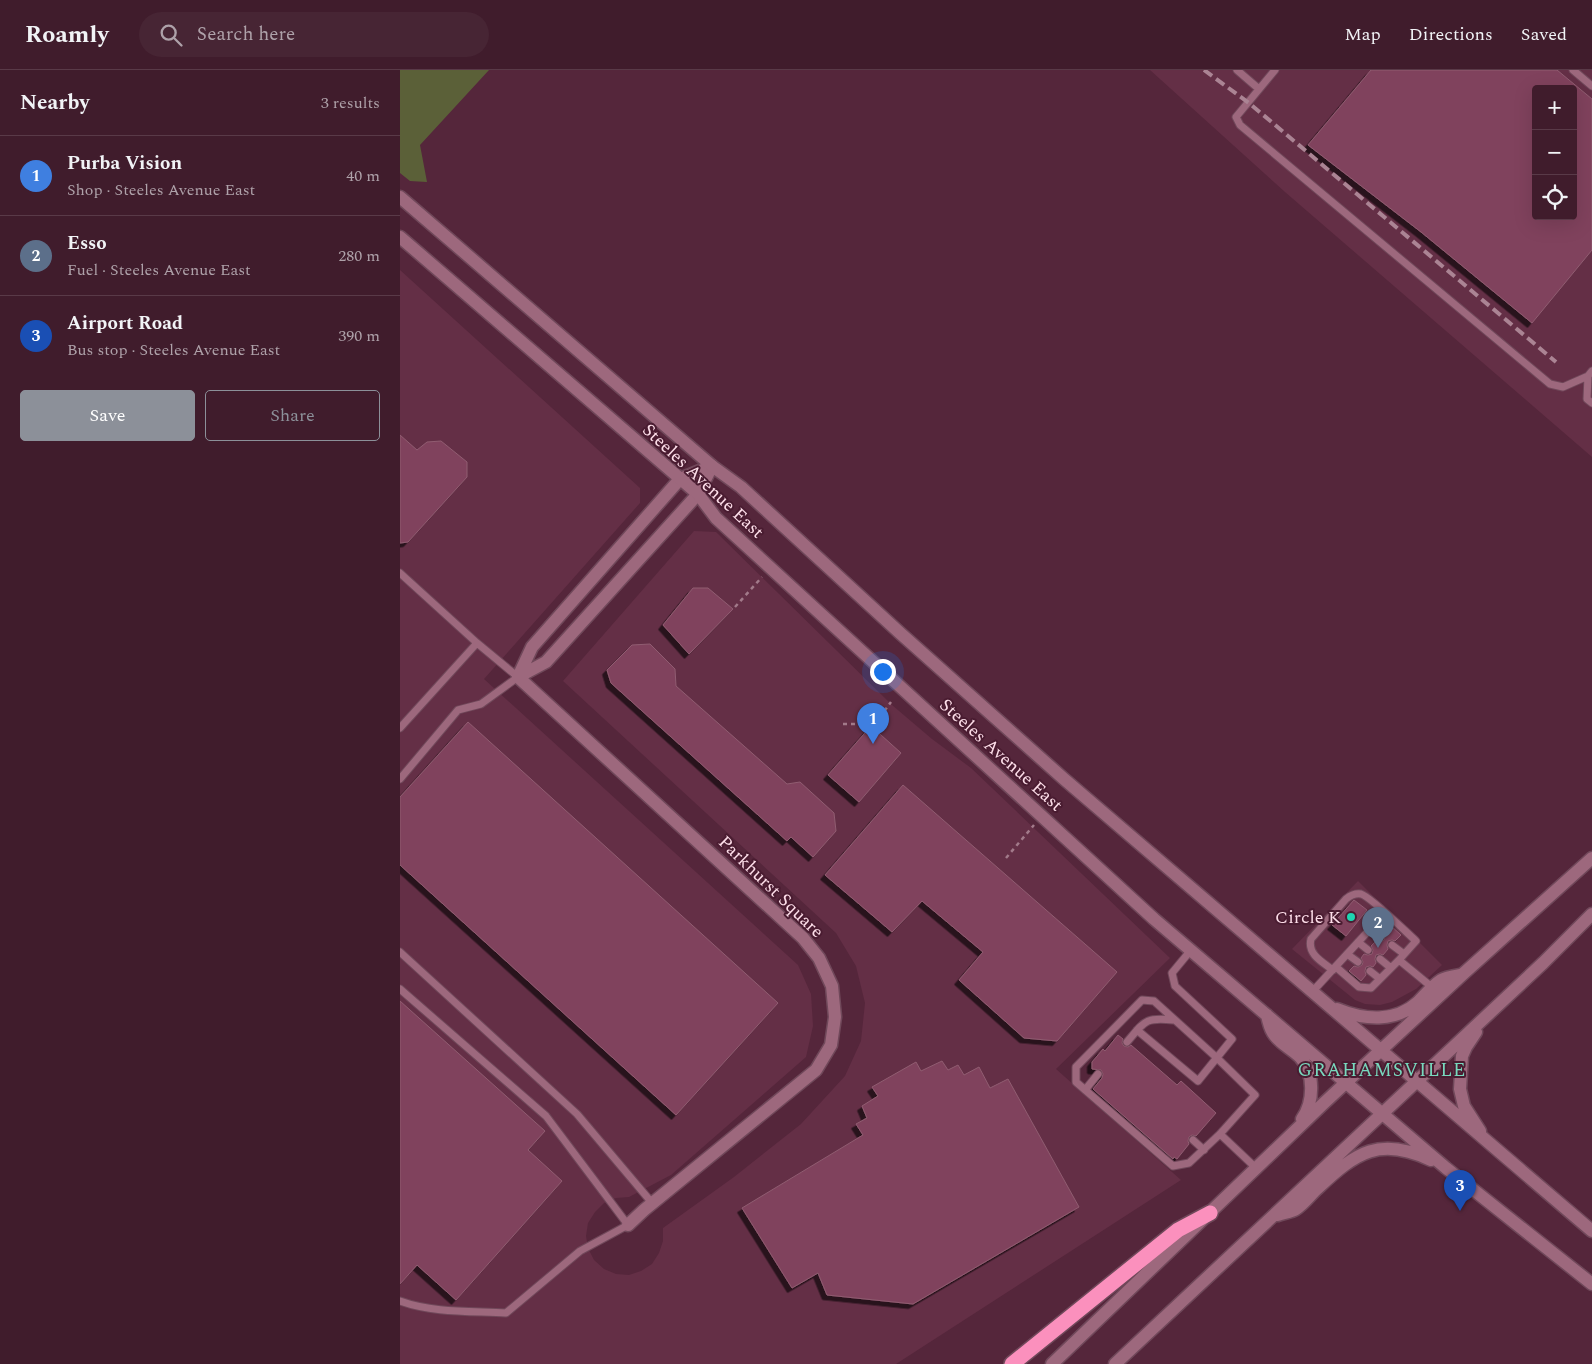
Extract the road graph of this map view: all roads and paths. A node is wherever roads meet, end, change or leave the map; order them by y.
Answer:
1 (1237, 70) edge
2 (1275, 70) edge
3 (1574, 70) edge
4 (1592, 86) edge
5 (1259, 89) junction
6 (400, 197) edge
7 (400, 237) edge
8 (1590, 374) edge
9 (1592, 402) edge
10 (712, 466) junction
11 (680, 479) junction
12 (698, 494) junction
13 (400, 573) edge
14 (763, 576) dead end
15 (735, 607) dead end
16 (477, 643) junction
17 (518, 677) junction
18 (891, 702) dead end
19 (842, 724) dead end
20 (400, 728) edge
21 (400, 779) edge
22 (1034, 825) dead end
23 (1006, 858) dead end
24 (1592, 858) edge
25 (1385, 913) junction
26 (1592, 914) edge
27 (1369, 930) junction
28 (1380, 937) dead end
29 (1358, 942) junction
30 (1392, 945) dead end
31 (1191, 950) junction
32 (1368, 950) dead end
33 (400, 952) edge
34 (1347, 954) junction
35 (1401, 957) junction
36 (1380, 959) dead end
37 (1358, 962) dead end
38 (1334, 968) junction
39 (1390, 968) junction
40 (1370, 971) dead end
41 (1464, 973) junction
42 (1380, 979) junction
43 (1433, 988) junction
44 (400, 989) edge
45 (1312, 992) junction
46 (1323, 1002) junction
47 (1492, 1011) junction
48 (1266, 1014) junction
49 (1174, 1020) junction
50 (1138, 1030) junction
51 (1127, 1042) dead end
52 (1381, 1051) junction
53 (1217, 1058) junction
54 (1098, 1074) dead end
55 (1416, 1081) junction
56 (1347, 1082) junction
57 (1085, 1090) junction
58 (1382, 1112) junction
59 (1220, 1134) junction
60 (1193, 1140) dead end
61 (1486, 1141) junction
62 (1283, 1142) junction
63 (1204, 1150) junction
64 (1256, 1168) junction
65 (1446, 1168) junction
66 (653, 1204) junction
67 (1210, 1213) junction
68 (1274, 1216) junction
69 (628, 1225) junction
70 (1592, 1231) edge
71 (1592, 1284) edge
72 (400, 1301) edge
73 (1012, 1364) edge
74 (1052, 1364) edge
75 (1116, 1364) edge

1 - 5 lane
2 - 5 lane
3 - 4 lane
5 - 8 lane
6 - 10 main road, Steeles Avenue East
7 - 11 main road, Steeles Avenue East
8 - 9 lane
10 - 11 main road
10 - 12 main road
10 - 45 main road, Steeles Avenue East
11 - 12 main road, Steeles Avenue East
11 - 17 main road
12 - 17 main road
12 - 31 main road, Steeles Avenue East
13 - 16 lane
14 - 15 path
16 - 17 lane
16 - 20 lane
17 - 21 lane
17 - 66 main road, Parkhurst Square
18 - 19 path
22 - 23 path
24 - 41 main road
25 - 27 lane
25 - 35 lane
25 - 38 lane
26 - 47 main road
27 - 28 lane
27 - 29 lane
29 - 32 lane
29 - 34 lane
30 - 35 lane
31 - 48 main road, Steeles Avenue East
31 - 53 lane
33 - 66 lane
34 - 37 lane
34 - 38 lane
35 - 39 lane
35 - 43 lane
36 - 39 lane
38 - 42 lane
38 - 45 lane
39 - 42 lane
40 - 42 lane
41 - 43 main road
41 - 52 main road
43 - 46 main road
44 - 69 lane
45 - 46 main road, Steeles Avenue East
46 - 52 main road, Steeles Avenue East
47 - 55 main road
47 - 61 main road
48 - 56 main road, Steeles Avenue East
48 - 62 main road
49 - 50 lane
49 - 53 lane
49 - 57 lane
50 - 51 lane
50 - 53 lane
52 - 55 main road, Steeles Avenue East
52 - 56 main road
53 - 59 lane
54 - 57 lane
55 - 58 main road
55 - 61 main road, Steeles Avenue East
56 - 58 main road, Steeles Avenue East
56 - 62 main road
57 - 63 lane
58 - 65 main road, Steeles Avenue East
58 - 68 main road
59 - 63 lane
59 - 64 lane
60 - 63 lane
61 - 70 main road, Steeles Avenue East
62 - 64 main road
64 - 67 main road
65 - 68 main road
65 - 71 main road, Steeles Avenue East
66 - 69 main road, Parkhurst Square
67 - 73 highway
67 - 74 main road
68 - 75 main road
69 - 72 lane

